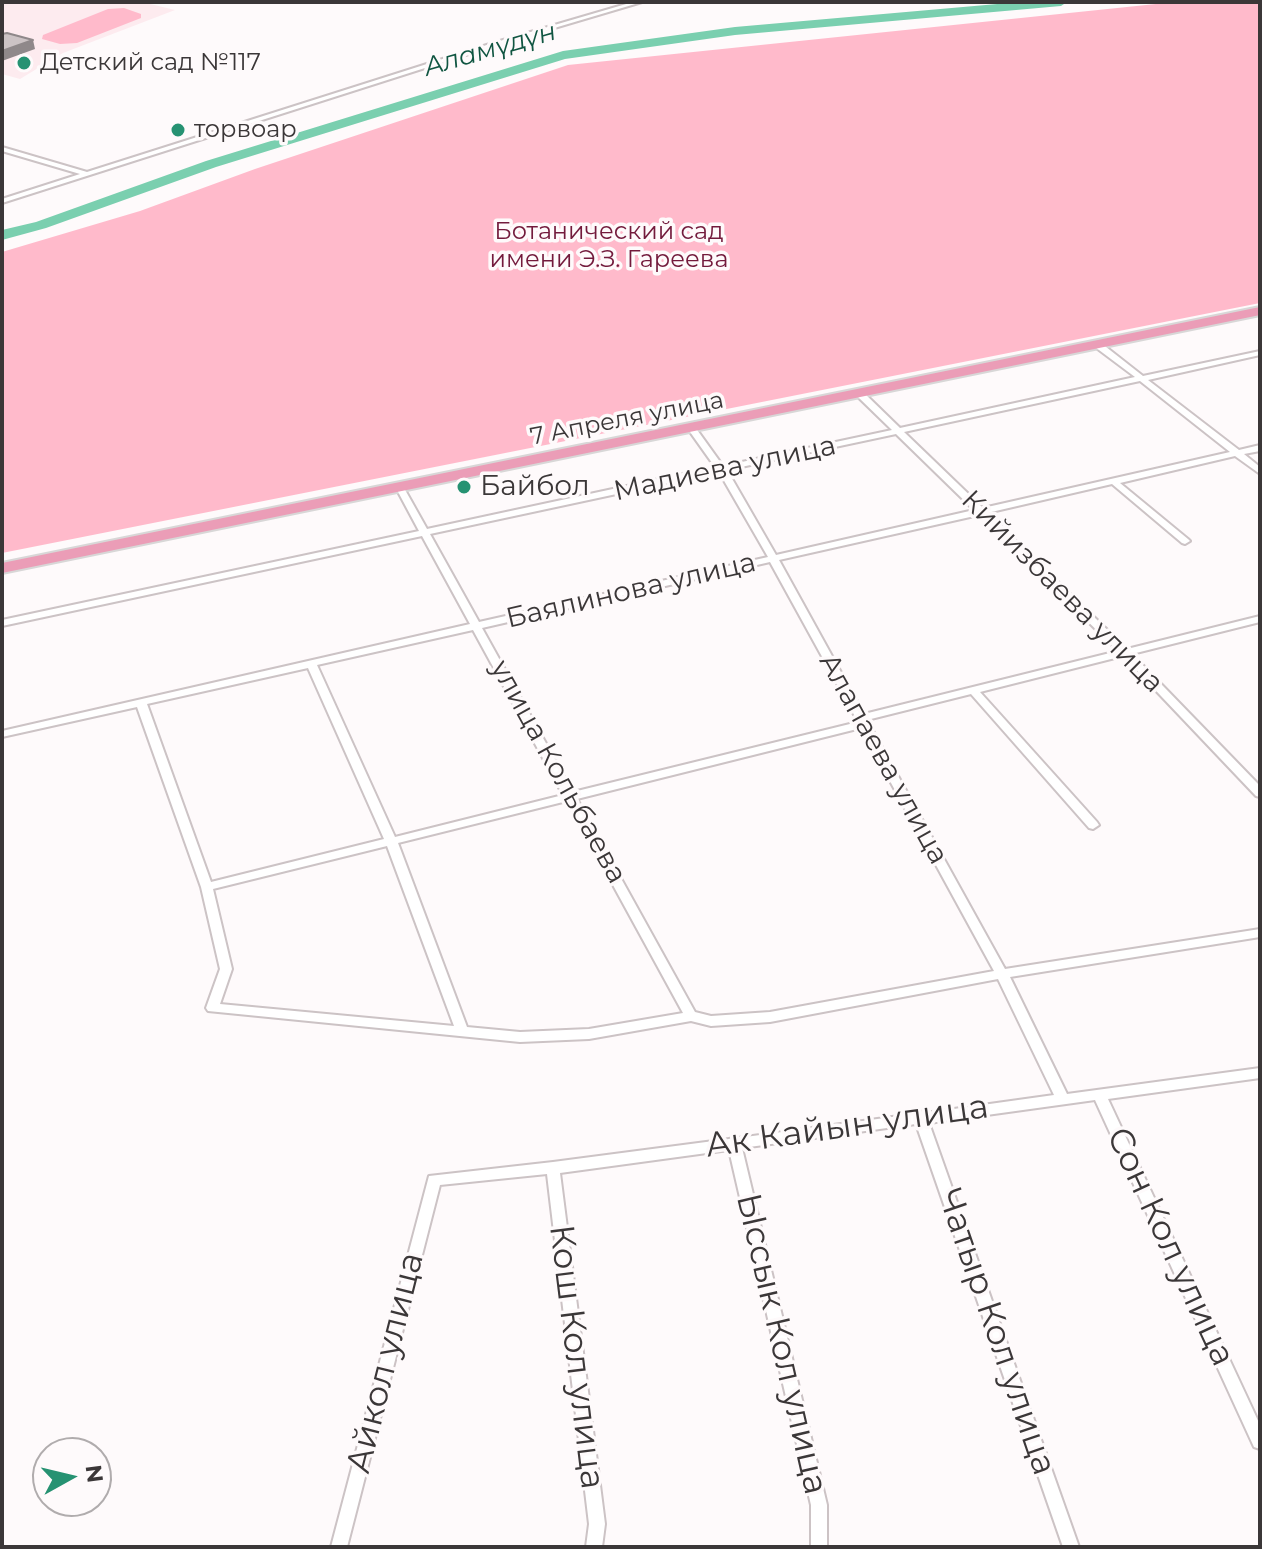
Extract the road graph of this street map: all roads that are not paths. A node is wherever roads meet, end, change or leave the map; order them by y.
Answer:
1 (639, 2) edge
2 (2, 149) edge
3 (84, 173) junction
4 (2, 201) edge
5 (1260, 311) edge
6 (1098, 345) junction
7 (1260, 353) edge
8 (1141, 379) junction
9 (860, 394) junction
10 (692, 429) junction
11 (896, 432) junction
12 (1260, 448) edge
13 (1237, 453) junction
14 (722, 470) junction
15 (1260, 471) edge
16 (1114, 482) junction
17 (400, 488) junction
18 (984, 513) junction
19 (425, 533) junction
20 (1185, 541) dead end
21 (774, 560) junction
22 (2, 568) edge
23 (1260, 619) edge
24 (2, 623) edge
25 (478, 626) junction
26 (1127, 654) junction
27 (311, 663) junction
28 (974, 691) junction
29 (141, 702) junction
30 (862, 721) junction
31 (2, 734) edge
32 (1260, 793) edge
33 (571, 797) junction
34 (1093, 825) dead end
35 (391, 841) junction
36 (207, 887) junction
37 (1260, 933) edge
38 (1002, 974) junction
39 (691, 1016) junction
40 (462, 1030) junction
41 (1260, 1073) edge
42 (1099, 1094) junction
43 (1062, 1098) junction
44 (920, 1116) junction
45 (734, 1142) junction
46 (553, 1168) junction
47 (434, 1180) joint
48 (1260, 1442) edge
49 (339, 1547) edge
50 (594, 1547) edge
51 (819, 1547) edge
52 (1071, 1547) edge

1 - 3 street
2 - 3 street
3 - 4 street
5 - 6 main road, 7 Апреля улица
6 - 8 street
6 - 9 main road, 7 Апреля улица
7 - 8 street, Мадиева улица
8 - 11 street, Мадиева улица
8 - 13 street
9 - 10 main road, 7 Апреля улица
9 - 11 street, Кийизбаева улица
10 - 14 street, Алапаева улица
10 - 17 main road, 7 Апреля улица
11 - 14 street, Мадиева улица
11 - 18 street, Кийизбаева улица
12 - 13 street, Баялинова улица
13 - 15 street
13 - 16 street, Баялинова улица
14 - 19 street, Мадиева улица
14 - 21 street, Алапаева улица
16 - 18 street, Баялинова улица
16 - 20 street
17 - 19 street, улица Кольбаева
17 - 22 main road, 7 Апреля улица
18 - 21 street, Баялинова улица
18 - 26 street, Кийизбаева улица
19 - 24 street, Мадиева улица
19 - 25 street, улица Кольбаева
21 - 25 street, Баялинова улица
21 - 30 street, Алапаева улица
23 - 26 street
25 - 27 street, Баялинова улица
25 - 33 street, улица Кольбаева
26 - 28 street
26 - 32 street, Кийизбаева улица
27 - 29 street, Баялинова улица
27 - 35 street
28 - 30 street
28 - 34 street
29 - 31 street, Баялинова улица
29 - 36 street
30 - 33 street
30 - 38 street, Алапаева улица
33 - 35 street
33 - 39 street, улица Кольбаева
35 - 36 street
35 - 40 street
36 - 40 street
37 - 38 street
38 - 39 street
38 - 43 street, Алапаева улица
39 - 40 street
41 - 42 street, Ак Кайын улица
42 - 43 street, Ак Кайын улица
42 - 48 street, Сон Кол улица
43 - 44 street, Ак Кайын улица
44 - 45 street, Ак Кайын улица
44 - 52 street, Чатыр Кол улица
45 - 46 street, Ак Кайын улица
45 - 51 street, Ыссык Кол улица
46 - 47 street, Ак Кайын улица
46 - 50 street, Кош Кол улица
47 - 49 street, Айкол улица

